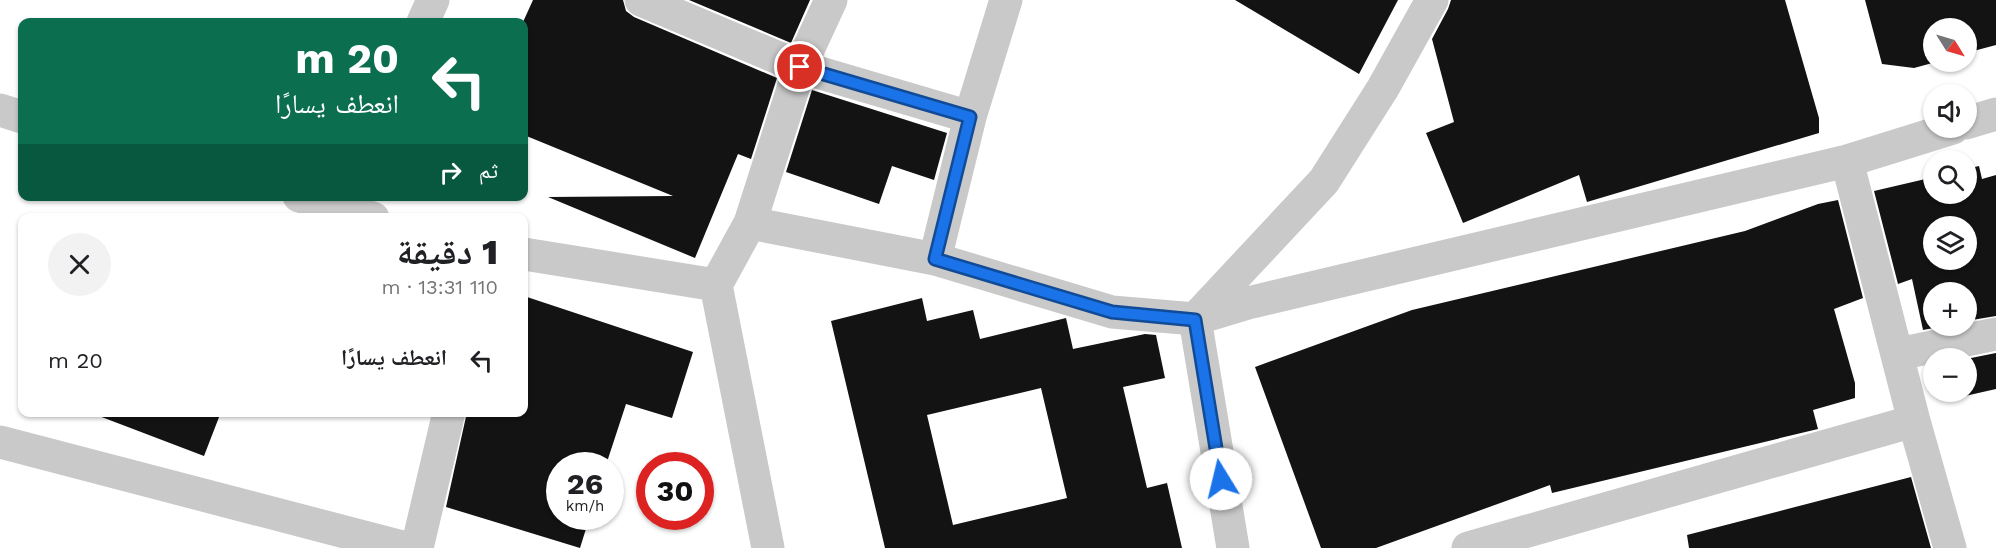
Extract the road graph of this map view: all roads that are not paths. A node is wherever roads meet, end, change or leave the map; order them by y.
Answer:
1 (433, 0) edge
2 (641, 0) edge
3 (831, 0) edge
4 (1006, 0) edge
5 (1432, 0) edge
6 (425, 18) edge
7 (800, 67) junction
8 (0, 110) edge
9 (1996, 114) edge
10 (18, 116) edge
11 (970, 117) junction
12 (1977, 120) edge
13 (1923, 137) edge
14 (1847, 160) junction
15 (322, 201) edge
16 (355, 208) edge
17 (750, 223) junction
18 (528, 255) edge
19 (935, 259) junction
20 (716, 285) junction
21 (1195, 320) junction
22 (1996, 334) edge
23 (1898, 354) junction
24 (447, 417) edge
25 (1914, 421) junction
26 (0, 442) edge
27 (406, 548) edge
28 (417, 548) edge
29 (768, 548) edge
30 (1233, 548) edge
31 (1468, 548) edge
32 (1950, 548) edge

1 - 6 street
2 - 7 street
3 - 7 street
4 - 11 street
5 - 21 street
7 - 11 street
7 - 17 street
8 - 10 street
9 - 12 street
11 - 19 street
13 - 14 street
14 - 21 street
14 - 23 street
15 - 16 street
17 - 19 street
17 - 20 street
18 - 20 street
19 - 21 street
20 - 29 street
21 - 30 street
22 - 23 street
23 - 25 street
24 - 28 street
25 - 31 street
25 - 32 street
26 - 27 street

